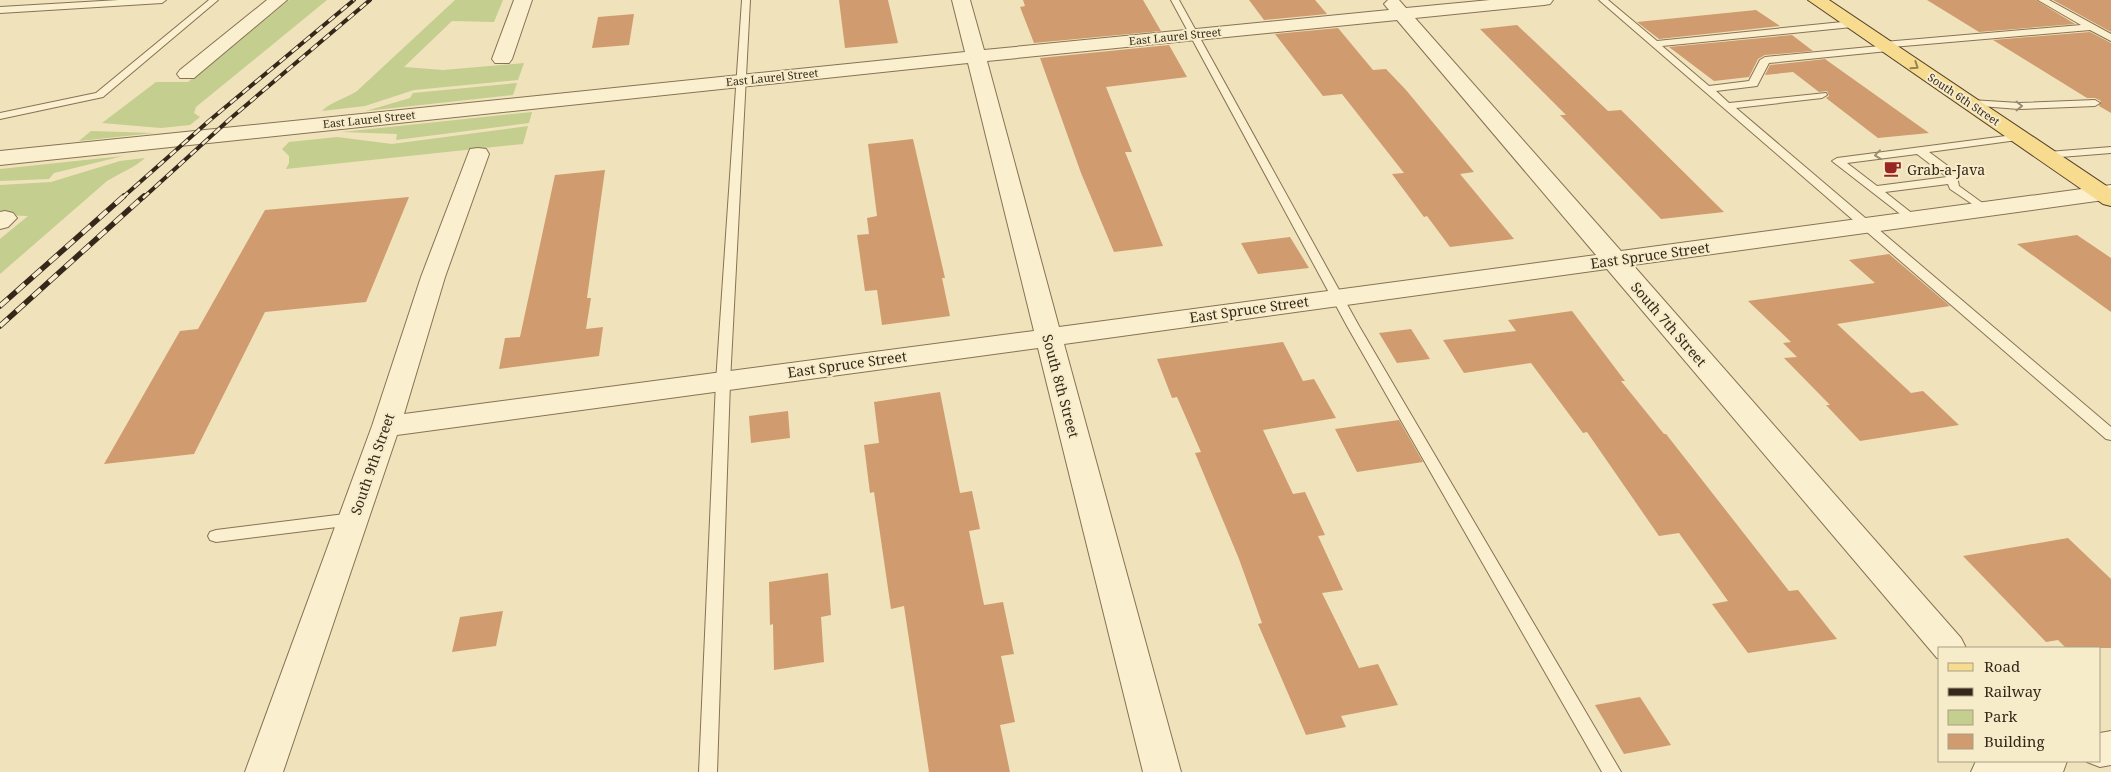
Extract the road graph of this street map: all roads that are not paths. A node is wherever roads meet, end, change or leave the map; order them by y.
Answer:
1 (162, 0) edge
2 (214, 0) edge
3 (278, 0) edge
4 (523, 0) edge
5 (746, 0) edge
6 (961, 0) edge
7 (1175, 0) edge
8 (1544, 0) edge
9 (1603, 0) edge
10 (1817, 0) edge
11 (2042, 0) edge
12 (1396, 7) edge
13 (0, 10) edge
14 (1852, 24) junction
15 (2092, 27) junction
16 (1195, 34) junction
17 (2111, 38) edge
18 (1654, 44) junction
19 (1886, 47) junction
20 (976, 56) junction
21 (502, 59) dead end
22 (187, 74) dead end
23 (741, 80) junction
24 (1707, 89) junction
25 (1822, 95) dead end
26 (2095, 103) dead end
27 (1970, 104) junction
28 (1727, 106) junction
29 (0, 116) edge
30 (2020, 137) junction
31 (1920, 150) junction
32 (2111, 150) edge
33 (478, 154) dead end
34 (2048, 155) junction
35 (0, 158) edge
36 (1953, 180) junction
37 (1875, 190) junction
38 (2108, 195) edge
39 (1984, 209) junction
40 (1912, 218) junction
41 (1863, 224) junction
42 (1614, 260) junction
43 (1337, 298) junction
44 (1047, 337) junction
45 (723, 382) junction
46 (386, 426) junction
47 (2111, 435) edge
48 (353, 519) junction
49 (216, 536) dead end
50 (1948, 647) edge
51 (2043, 762) edge
52 (2049, 762) edge
53 (264, 772) edge
54 (708, 772) edge
55 (1162, 772) edge
56 (1612, 772) edge
57 (1990, 772) edge
58 (2057, 772) edge

1 - 13 lane
2 - 29 lane
3 - 22 street
4 - 21 street
5 - 23 lane
6 - 20 street, South 8th Street
7 - 16 lane
8 - 12 street, East Laurel Street
9 - 18 lane
10 - 14 main road, South 6th Street
11 - 15 lane
12 - 16 street, East Laurel Street
12 - 42 street, South 7th Street
14 - 18 lane
14 - 19 main road, South 6th Street
15 - 17 lane
15 - 19 lane
16 - 20 street, East Laurel Street
16 - 43 lane
18 - 24 lane
19 - 24 lane
19 -> 27 main road, South 6th Street
20 - 23 street, East Laurel Street
20 - 44 street, South 8th Street
23 - 35 street, East Laurel Street
23 - 45 lane
24 - 28 lane
25 - 28 lane
27 -> 26 lane
27 - 30 main road, South 6th Street
28 - 41 lane
30 - 31 lane
30 - 34 main road, South 6th Street
31 - 36 lane
31 -> 37 lane
32 - 34 lane
33 - 46 street, South 9th Street
34 - 38 main road, South 6th Street
36 - 37 lane
36 - 39 lane
37 - 40 lane
38 - 39 street, East Spruce Street
39 - 40 street, East Spruce Street
40 - 41 street, East Spruce Street
41 - 42 street, East Spruce Street
41 - 47 lane
42 - 43 street, East Spruce Street
42 - 50 street, South 7th Street
43 - 44 street, East Spruce Street
43 - 56 lane
44 - 45 street, East Spruce Street
44 - 55 street, South 8th Street
45 - 46 street, East Spruce Street
45 - 54 lane
46 - 48 street, South 9th Street
48 - 49 lane
48 - 53 street, South 9th Street
51 - 57 street
52 - 58 street

